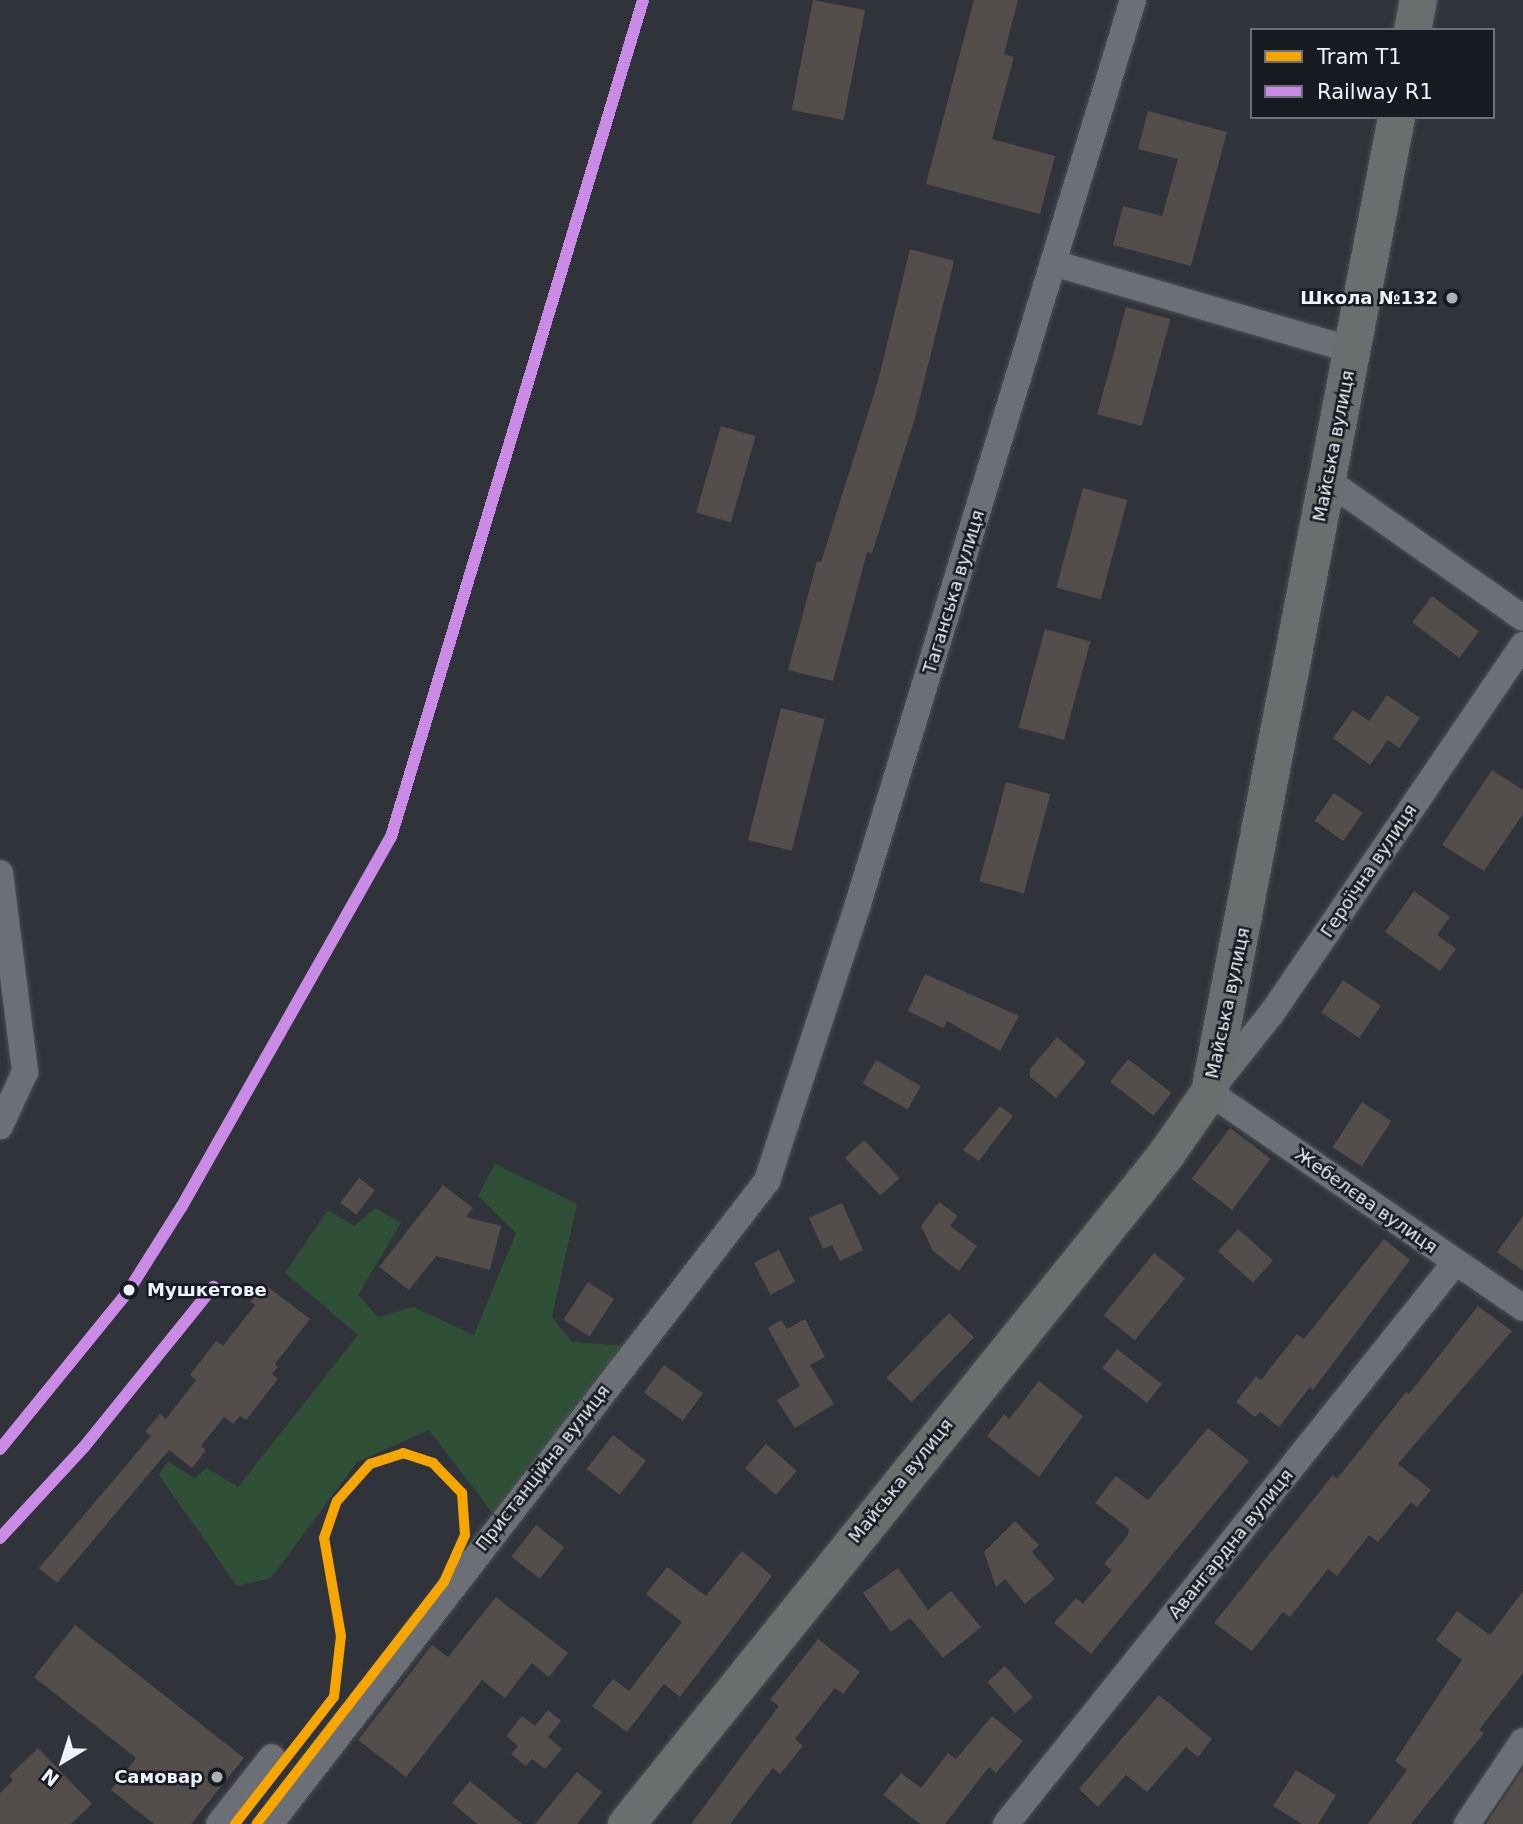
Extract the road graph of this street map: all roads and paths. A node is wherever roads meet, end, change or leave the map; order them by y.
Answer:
1 (1133, 0) edge
2 (1418, 0) edge
3 (1412, 28) edge
4 (1396, 119) edge
5 (1053, 263) junction
6 (1352, 350) junction
7 (1328, 481) junction
8 (1523, 618) edge
9 (1523, 645) edge
10 (0, 873) edge
11 (1209, 1092) junction
12 (0, 1126) edge
13 (767, 1181) joint
14 (1455, 1263) junction
15 (1523, 1308) edge
16 (1523, 1741) edge
17 (271, 1757) dead end
18 (219, 1824) edge
19 (270, 1824) edge
20 (626, 1824) edge
21 (1006, 1824) edge
22 (1467, 1824) edge

1 - 5 street, Таганська вулиця
2 - 3 street
4 - 6 street, Майська вулиця
5 - 6 street
5 - 13 street, Таганська вулиця
6 - 7 street, Майська вулиця
7 - 8 street
7 - 11 street, Майська вулиця
9 - 11 street, Героїчна вулиця
10 - 12 street
11 - 14 street, Жебелєва вулиця
11 - 20 street, Майська вулиця
13 - 19 street, Пристанційна вулиця
14 - 15 street, Жебелєва вулиця
14 - 21 street, Авангардна вулиця
16 - 22 street
17 - 18 street

